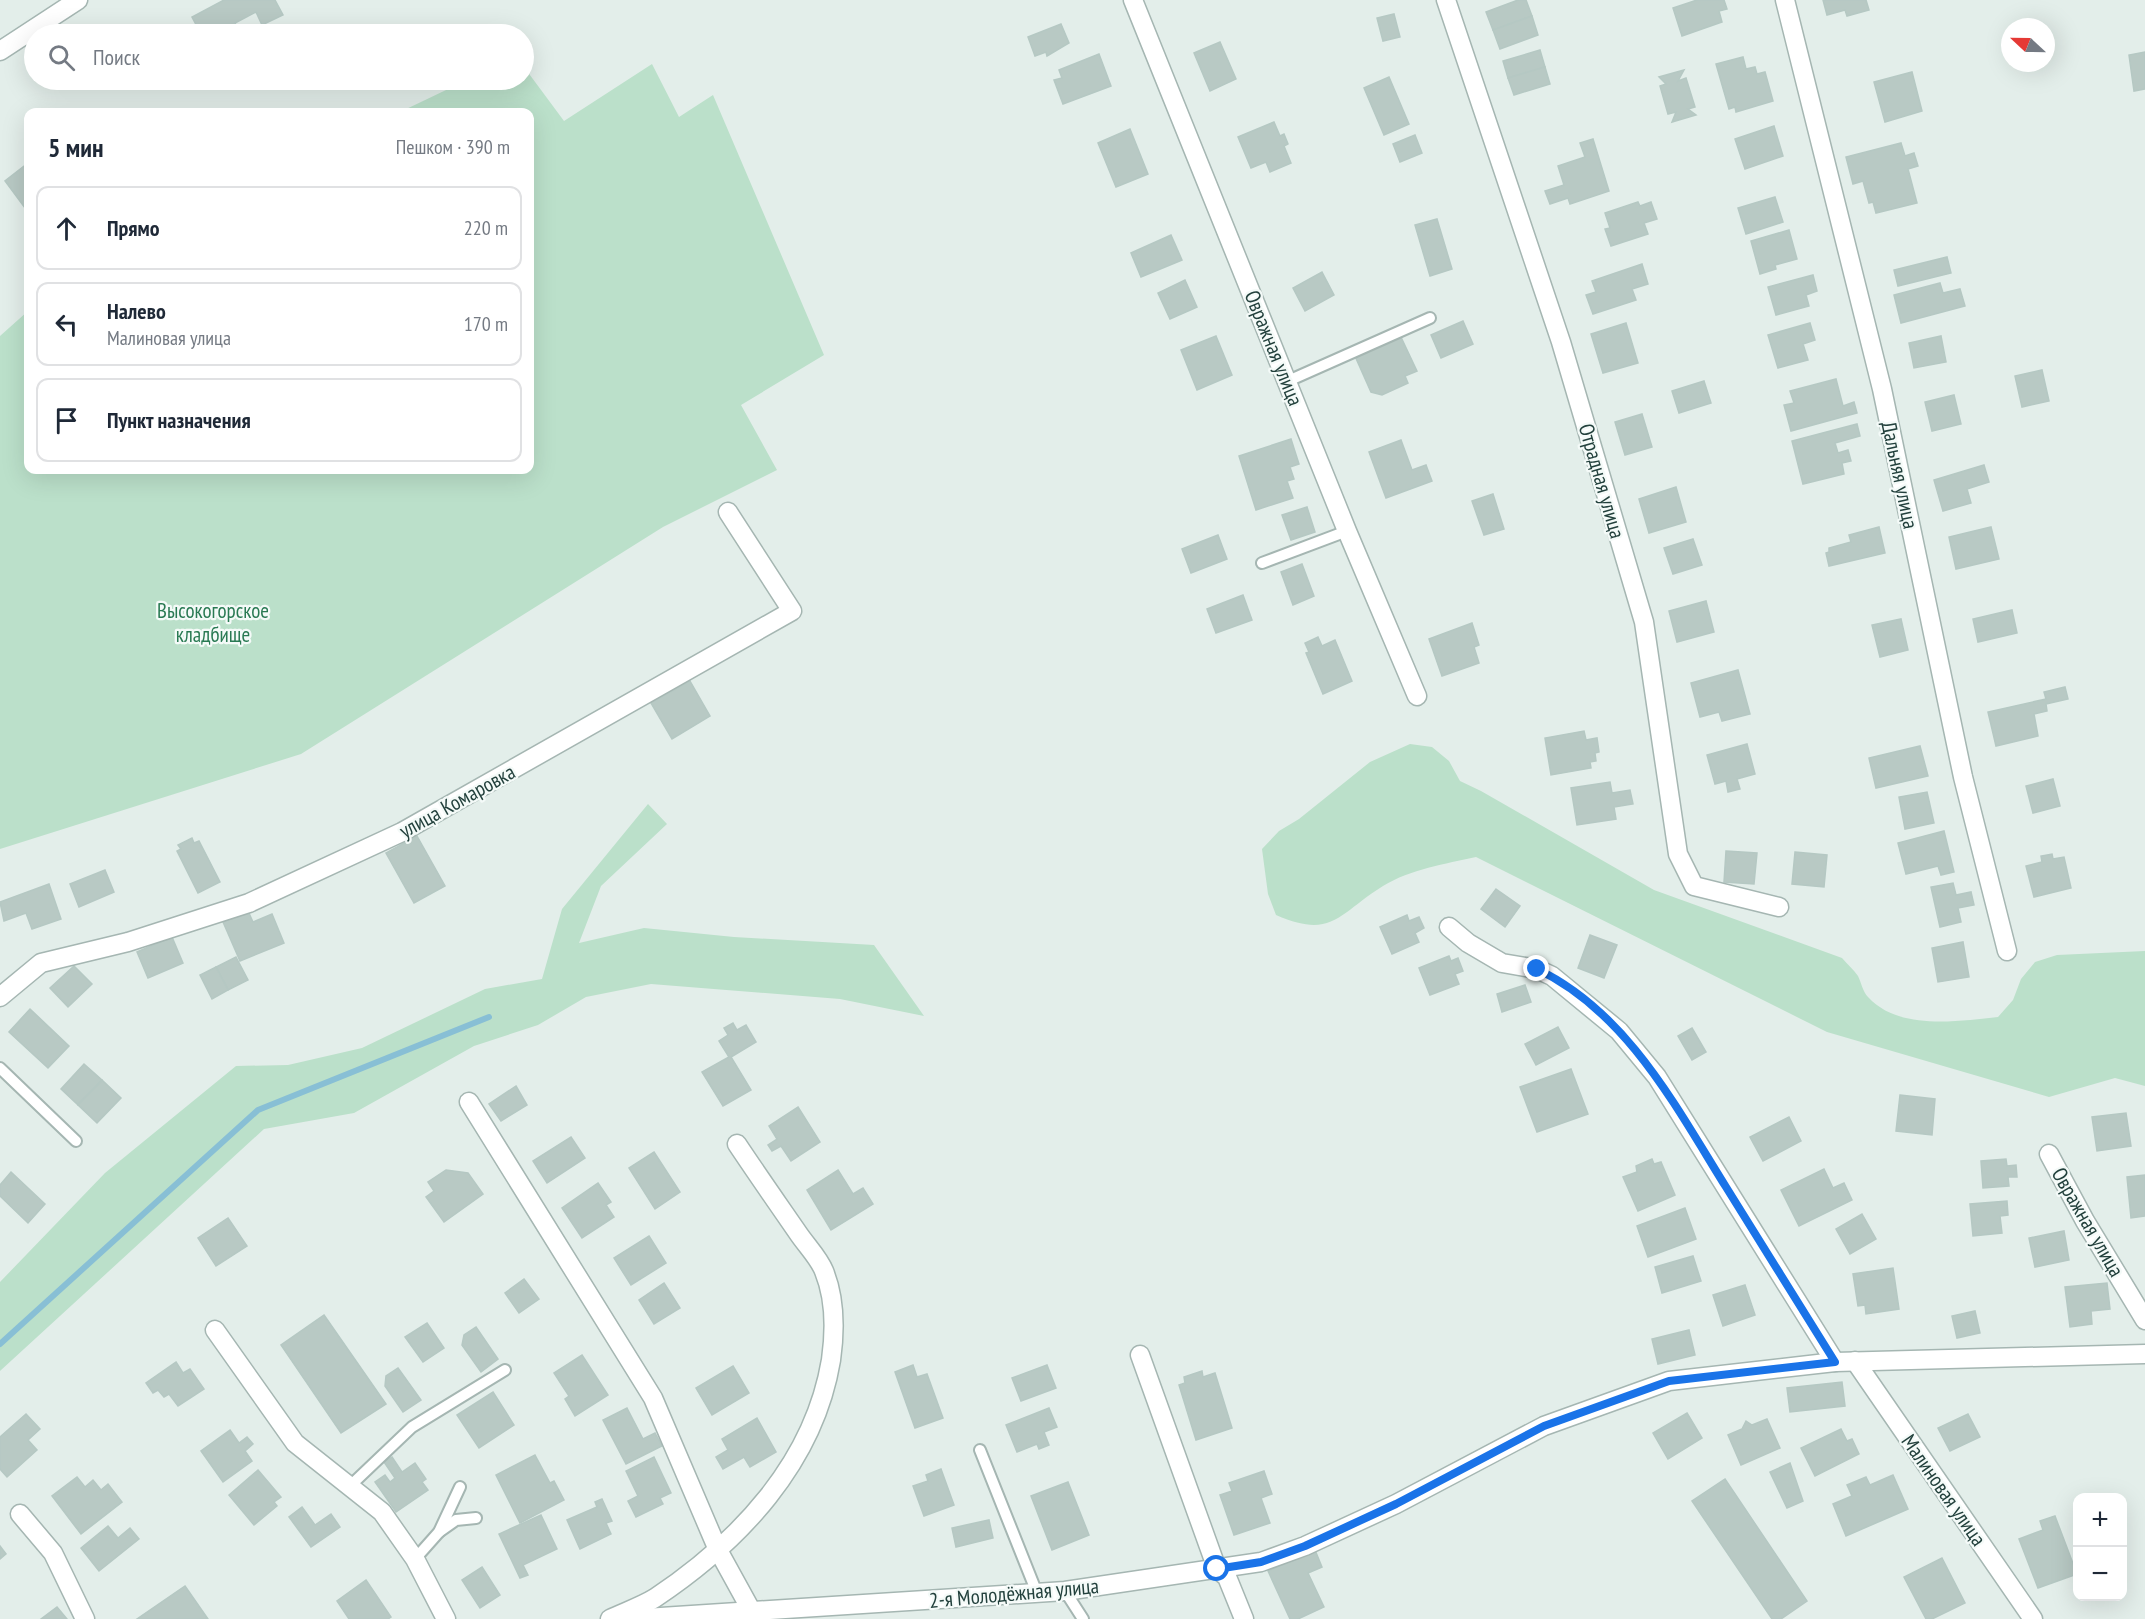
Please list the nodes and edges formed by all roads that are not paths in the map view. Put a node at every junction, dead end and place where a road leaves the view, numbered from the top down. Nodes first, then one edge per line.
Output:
1 (78, 0) edge
2 (1133, 0) edge
3 (1446, 0) edge
4 (1785, 0) edge
5 (41, 24) edge
6 (24, 35) edge
7 (0, 51) edge
8 (1430, 318) dead end
9 (1287, 381) junction
10 (728, 512) dead end
11 (1347, 531) junction
12 (1262, 563) dead end
13 (1418, 696) dead end
14 (1779, 907) dead end
15 (1449, 927) dead end
16 (2007, 951) dead end
17 (0, 997) edge
18 (0, 1068) edge
19 (469, 1102) dead end
20 (76, 1141) dead end
21 (737, 1144) dead end
22 (2049, 1154) dead end
23 (2145, 1320) edge
24 (215, 1330) dead end
25 (2145, 1354) edge
26 (1140, 1355) dead end
27 (1855, 1361) junction
28 (1835, 1362) junction
29 (506, 1370) dead end
30 (980, 1450) dead end
31 (350, 1486) junction
32 (460, 1487) dead end
33 (20, 1514) dead end
34 (476, 1518) dead end
35 (439, 1532) junction
36 (718, 1550) junction
37 (415, 1559) junction
38 (1217, 1569) junction
39 (1065, 1591) junction
40 (1036, 1593) junction
41 (751, 1610) junction
42 (827, 1613) edge
43 (86, 1619) edge
44 (446, 1619) edge
45 (610, 1619) edge
46 (630, 1619) edge
47 (1083, 1619) edge
48 (1244, 1619) edge
49 (2033, 1619) edge

1 - 5 street
2 - 9 street, Овражная улица
3 - 14 street, Отрадная улица
4 - 16 street, Дальняя улица
6 - 7 street
8 - 9 lane
9 - 11 street, Овражная улица
10 - 17 street, улица Комаровка
11 - 12 lane
11 - 13 street, Овражная улица
15 - 28 street
18 - 20 lane
19 - 36 street
21 - 36 street
22 - 23 street, Овражная улица
24 - 31 street
25 - 27 street, 2-я Молодёжная улица
26 - 38 street
27 - 28 street, 2-я Молодёжная улица
27 - 49 street, Малиновая улица
28 - 38 street, 2-я Молодёжная улица
29 - 31 lane
30 - 40 lane
31 - 37 street
32 - 35 lane
33 - 43 street
34 - 35 lane
35 - 37 lane
36 - 41 street
36 - 45 street
37 - 44 street
38 - 39 street, 2-я Молодёжная улица
38 - 48 street
39 - 40 street, 2-я Молодёжная улица
39 - 47 lane
40 - 42 street, 2-я Молодёжная улица
41 - 42 street, 2-я Молодёжная улица
41 - 46 street, 2-я Молодёжная улица

